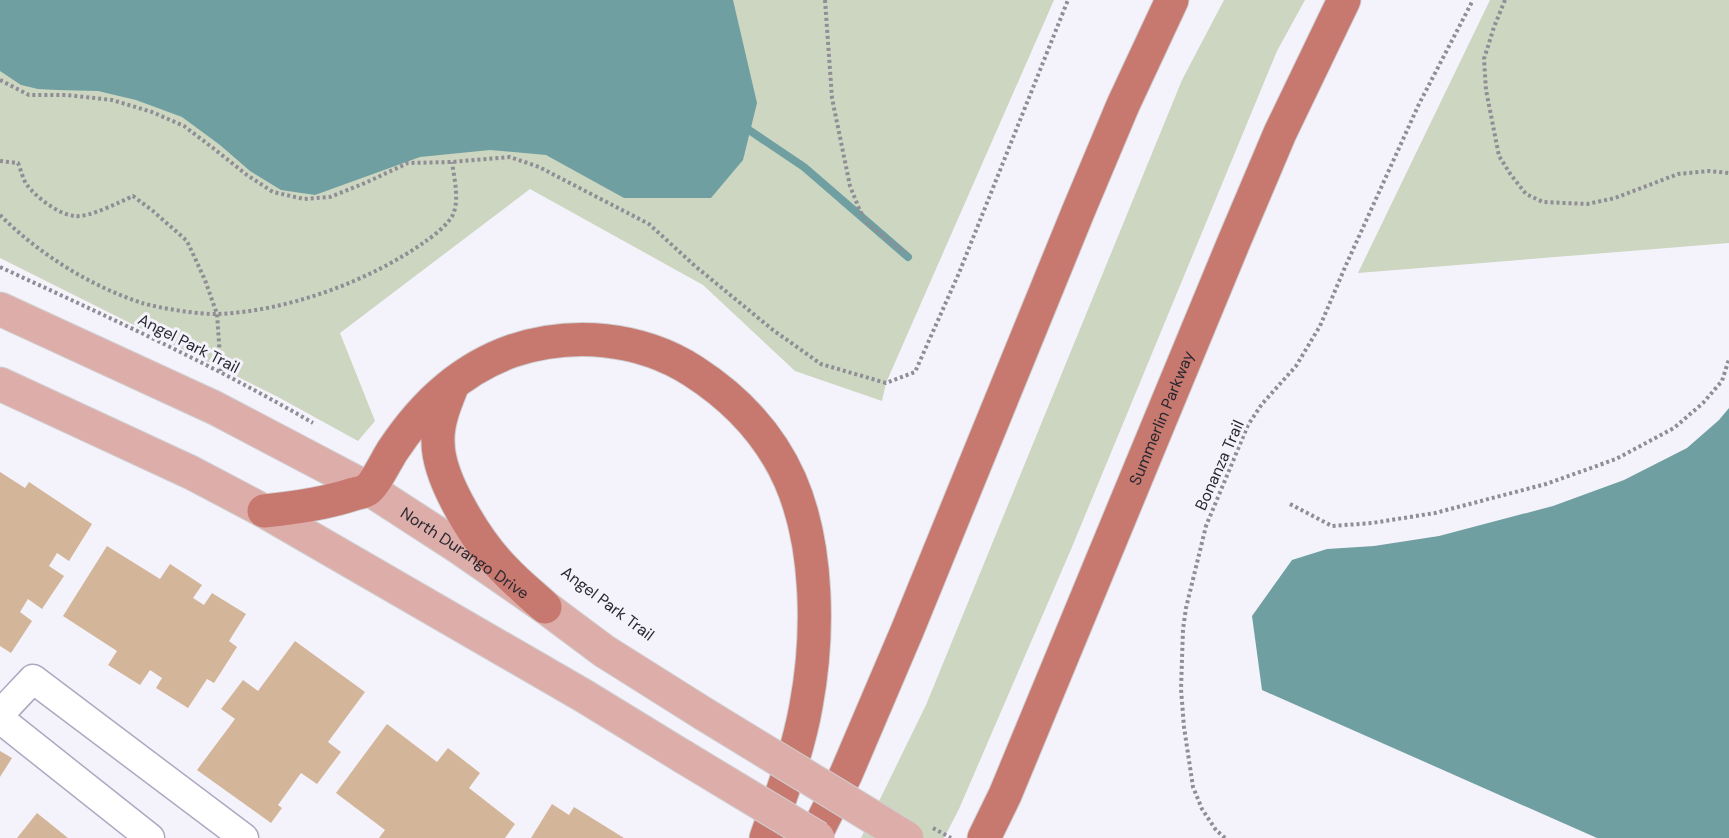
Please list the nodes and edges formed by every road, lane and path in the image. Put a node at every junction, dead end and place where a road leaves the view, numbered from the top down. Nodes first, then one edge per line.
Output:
1 (825, 0) edge
2 (1068, 0) edge
3 (1172, 0) edge
4 (1344, 0) edge
5 (1473, 0) edge
6 (1505, 0) edge
7 (0, 80) edge
8 (0, 161) edge
9 (452, 162) junction
10 (1729, 173) edge
11 (0, 215) edge
12 (905, 253) dead end
13 (0, 267) edge
14 (0, 309) edge
15 (217, 314) junction
16 (1729, 358) edge
17 (221, 372) junction
18 (0, 384) edge
19 (453, 384) junction
20 (321, 428) dead end
21 (369, 489) junction
22 (1290, 504) dead end
23 (264, 511) junction
24 (545, 607) junction
25 (0, 714) edge
26 (0, 719) edge
27 (150, 838) edge
28 (244, 838) edge
29 (766, 838) edge
30 (816, 838) edge
31 (907, 838) edge
32 (984, 838) edge
33 (1226, 838) edge

1 - 12 path
2 - 9 path
3 - 30 highway
4 - 32 highway, Summerlin Parkway
5 - 33 path, Bonanza Trail
6 - 10 path
7 - 9 path
8 - 15 path
9 - 15 path
11 - 15 path
13 - 17 path, Angel Park Trail
14 - 21 main road, North Durango Drive
15 - 17 path
16 - 22 path
17 - 20 path, Angel Park Trail
18 - 23 main road
19 - 21 highway
19 - 24 highway
19 - 29 highway
21 - 23 highway
21 - 24 main road, North Durango Drive
23 - 30 main road, bridge
24 - 31 main road, North Durango Drive, bridge
25 - 28 street
26 - 27 street

